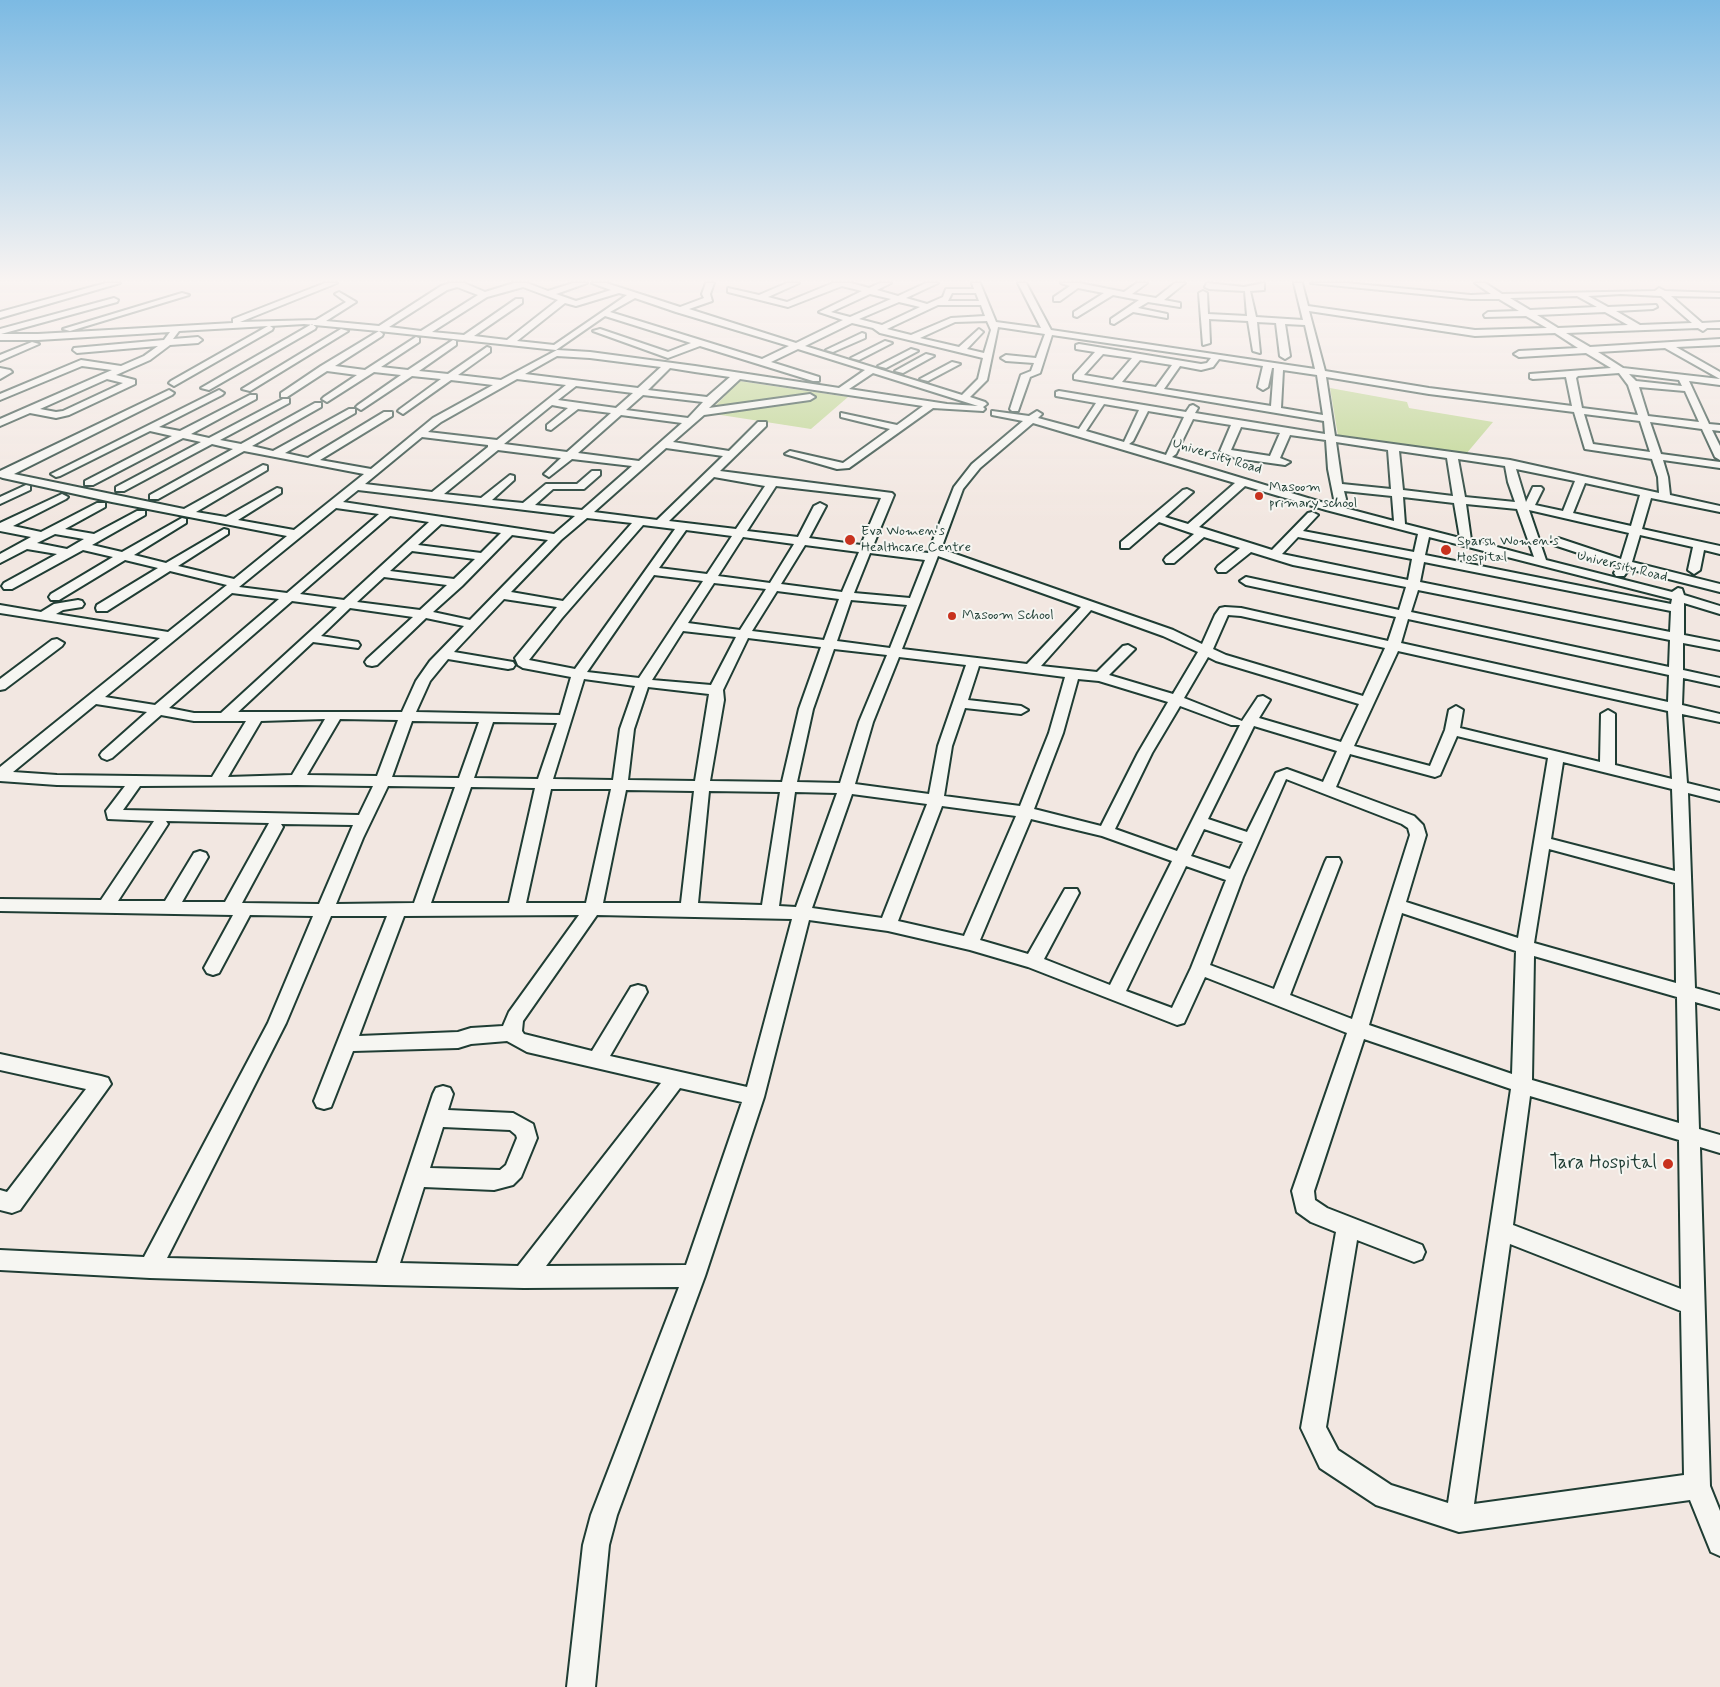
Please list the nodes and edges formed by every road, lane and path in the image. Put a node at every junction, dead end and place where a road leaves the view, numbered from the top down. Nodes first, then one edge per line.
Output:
1 (1040, 361) edge
2 (139, 362) edge
3 (210, 362) edge
4 (251, 362) edge
5 (293, 362) edge
6 (309, 362) edge
7 (335, 362) edge
8 (383, 362) edge
9 (426, 362) edge
10 (471, 362) edge
11 (535, 362) edge
12 (538, 362) edge
13 (636, 362) edge
14 (688, 362) edge
15 (711, 362) edge
16 (764, 362) edge
17 (828, 362) edge
18 (849, 362) edge
19 (869, 362) edge
20 (892, 362) edge
21 (922, 362) edge
22 (955, 362) edge
23 (985, 362) edge
24 (1091, 362) edge
25 (1134, 362) edge
26 (1170, 362) edge
27 (1212, 362) edge
28 (1254, 362) edge
29 (1318, 362) edge
30 (1606, 362) edge
31 (1695, 362) edge
32 (1178, 363) junction
33 (1268, 364) junction
34 (1720, 364) edge
35 (1701, 365) junction
36 (328, 366) junction
37 (667, 366) junction
38 (883, 366) junction
39 (1279, 366) junction
40 (122, 369) junction
41 (873, 369) junction
42 (697, 370) junction
43 (1621, 370) junction
44 (0, 371) edge
45 (369, 371) junction
46 (900, 371) junction
47 (1321, 373) junction
48 (409, 374) junction
49 (803, 374) junction
50 (1572, 374) junction
51 (738, 375) junction
52 (0, 376) edge
53 (107, 376) junction
54 (515, 376) junction
55 (1533, 376) dead end
56 (1720, 376) edge
57 (448, 378) junction
58 (1683, 378) junction
59 (925, 379) junction
60 (499, 382) junction
61 (1720, 382) edge
62 (174, 383) dead end
63 (574, 383) junction
64 (1115, 384) junction
65 (1633, 384) junction
66 (1263, 387) dead end
67 (206, 388) dead end
68 (1689, 389) junction
69 (839, 390) junction
70 (1158, 391) junction
71 (640, 392) junction
72 (169, 393) dead end
73 (220, 393) dead end
74 (953, 394) junction
75 (1059, 394) dead end
76 (968, 395) junction
77 (0, 397) edge
78 (810, 397) dead end
79 (1198, 397) junction
80 (709, 400) junction
81 (549, 402) junction
82 (919, 402) junction
83 (1102, 402) junction
84 (946, 403) junction
85 (931, 405) junction
86 (576, 406) junction
87 (981, 406) junction
88 (1144, 408) junction
89 (30, 410) junction
90 (403, 410) dead end
91 (1276, 410) junction
92 (1578, 410) junction
93 (619, 412) junction
94 (701, 412) junction
95 (1005, 413) junction
96 (388, 414) dead end
97 (845, 415) dead end
98 (1034, 416) junction
99 (1190, 416) junction
100 (1329, 419) junction
101 (1646, 419) junction
102 (689, 421) junction
103 (0, 423) edge
104 (1237, 423) junction
105 (762, 424) dead end
106 (551, 427) dead end
107 (1707, 427) junction
108 (150, 428) junction
109 (898, 428) junction
110 (1084, 428) junction
111 (1720, 428) edge
112 (1286, 431) junction
113 (182, 434) junction
114 (420, 434) junction
115 (1329, 437) junction
116 (213, 440) junction
117 (1128, 441) junction
118 (495, 444) junction
119 (663, 444) junction
120 (244, 447) junction
121 (1393, 448) junction
122 (276, 454) junction
123 (732, 454) junction
124 (790, 454) dead end
125 (1171, 454) junction
126 (1452, 455) junction
127 (569, 456) junction
128 (1246, 457) junction
129 (1720, 457) edge
130 (1658, 458) junction
131 (1274, 460) junction
132 (310, 462) junction
133 (1286, 462) dead end
134 (1510, 463) junction
135 (639, 464) junction
136 (1720, 465) edge
137 (369, 471) junction
138 (596, 473) dead end
139 (711, 473) junction
140 (1, 474) edge
141 (56, 474) dead end
142 (549, 474) dead end
143 (510, 478) dead end
144 (1239, 478) junction
145 (1541, 480) junction
146 (1582, 480) junction
147 (769, 482) junction
148 (89, 483) dead end
149 (1336, 484) junction
150 (355, 486) junction
151 (26, 488) dead end
152 (120, 489) dead end
153 (1187, 492) dead end
154 (1397, 493) junction
155 (1646, 495) junction
156 (434, 496) junction
157 (62, 497) dead end
158 (154, 497) dead end
159 (1459, 499) junction
160 (1665, 499) junction
161 (0, 501) edge
162 (483, 502) junction
163 (334, 504) junction
164 (101, 505) dead end
165 (820, 506) dead end
166 (1330, 506) junction
167 (1527, 506) junction
168 (525, 507) junction
169 (1720, 509) edge
170 (388, 512) junction
171 (141, 513) dead end
172 (583, 514) junction
173 (1567, 514) junction
174 (1312, 516) dead end
175 (184, 517) junction
176 (1157, 518) junction
177 (438, 520) junction
178 (640, 522) junction
179 (1400, 522) junction
180 (659, 524) junction
181 (226, 526) junction
182 (1, 527) edge
183 (682, 527) junction
184 (54, 530) junction
185 (1197, 530) junction
186 (1634, 530) junction
187 (509, 531) junction
188 (1295, 533) junction
189 (1424, 533) junction
190 (290, 534) junction
191 (739, 534) junction
192 (42, 536) junction
193 (96, 538) junction
194 (557, 538) junction
195 (1466, 539) junction
196 (802, 541) junction
197 (1558, 542) dead end
198 (26, 545) junction
199 (1125, 545) dead end
200 (1699, 545) junction
201 (83, 546) junction
202 (409, 547) junction
203 (1249, 547) junction
204 (867, 550) junction
205 (1720, 550) edge
206 (69, 553) junction
207 (934, 554) junction
208 (124, 555) junction
209 (1274, 555) junction
210 (484, 557) junction
211 (1419, 557) junction
212 (1541, 558) junction
213 (0, 559) edge
214 (1170, 560) dead end
215 (1625, 564) junction
216 (170, 566) junction
217 (1222, 569) dead end
218 (1694, 570) dead end
219 (651, 571) junction
220 (381, 573) junction
221 (1618, 576) junction
222 (709, 578) junction
223 (458, 582) junction
224 (1246, 582) dead end
225 (229, 584) junction
226 (1412, 585) junction
227 (4, 586) edge
228 (775, 586) junction
229 (1720, 588) edge
230 (503, 595) junction
231 (846, 596) junction
232 (55, 597) dead end
233 (290, 598) junction
234 (1678, 599) junction
235 (915, 602) junction
236 (1720, 603) edge
237 (78, 604) dead end
238 (347, 605) junction
239 (566, 605) junction
240 (1089, 605) junction
241 (102, 608) dead end
242 (0, 609) edge
243 (1720, 610) edge
244 (422, 614) junction
245 (1403, 614) junction
246 (42, 616) junction
247 (473, 624) junction
248 (678, 626) junction
249 (155, 634) junction
250 (744, 634) junction
251 (170, 636) junction
252 (1678, 637) junction
253 (311, 638) junction
254 (57, 643) dead end
255 (353, 645) dead end
256 (830, 645) junction
257 (1393, 646) junction
258 (1720, 646) edge
259 (1128, 649) dead end
260 (1205, 651) junction
261 (895, 653) junction
262 (444, 654) junction
263 (372, 662) dead end
264 (974, 662) junction
265 (508, 665) dead end
266 (1031, 668) junction
267 (1073, 673) junction
268 (1677, 673) junction
269 (579, 674) junction
270 (1100, 677) junction
271 (1720, 682) edge
272 (643, 683) junction
273 (0, 686) edge
274 (716, 690) junction
275 (92, 699) junction
276 (1177, 700) junction
277 (1263, 700) dead end
278 (1368, 702) junction
279 (960, 703) junction
280 (1675, 706) junction
281 (158, 710) junction
282 (1021, 710) dead end
283 (1456, 710) dead end
284 (1608, 714) dead end
285 (257, 715) junction
286 (335, 715) junction
287 (407, 717) junction
288 (225, 718) junction
289 (1720, 718) edge
290 (487, 719) junction
291 (566, 719) junction
292 (1243, 721) junction
293 (1452, 730) junction
294 (1347, 750) junction
295 (107, 755) dead end
296 (1556, 756) junction
297 (0, 759) edge
298 (1607, 768) junction
299 (0, 776) edge
300 (297, 780) junction
301 (136, 781) junction
302 (217, 782) junction
303 (382, 782) junction
304 (463, 784) junction
305 (544, 784) junction
306 (620, 784) junction
307 (702, 785) junction
308 (1680, 785) junction
309 (788, 788) junction
310 (846, 788) junction
311 (1327, 789) junction
312 (1720, 796) edge
313 (936, 800) junction
314 (1025, 812) junction
315 (364, 820) junction
316 (1199, 822) junction
317 (160, 824) dead end
318 (275, 827) dead end
319 (1106, 832) junction
320 (1252, 839) junction
321 (1542, 842) junction
322 (200, 857) dead end
323 (1181, 857) junction
324 (1333, 862) dead end
325 (1235, 877) junction
326 (1684, 879) junction
327 (1071, 893) dead end
328 (0, 905) edge
329 (1396, 905) junction
330 (106, 906) junction
331 (170, 907) junction
332 (421, 908) junction
333 (516, 908) junction
334 (593, 908) junction
335 (237, 909) junction
336 (398, 909) junction
337 (689, 909) junction
338 (325, 910) junction
339 (770, 912) junction
340 (802, 913) junction
341 (888, 925) junction
342 (970, 944) junction
343 (1526, 946) junction
344 (1033, 962) junction
345 (213, 968) dead end
346 (1200, 968) junction
347 (1686, 991) junction
348 (638, 992) dead end
349 (1115, 994) junction
350 (1279, 1000) junction
351 (1720, 1002) edge
352 (1358, 1029) junction
353 (512, 1032) junction
354 (346, 1044) junction
355 (597, 1060) junction
356 (0, 1062) edge
357 (676, 1078) junction
358 (1522, 1085) junction
359 (443, 1094) dead end
360 (754, 1097) junction
361 (324, 1100) dead end
362 (436, 1118) junction
363 (1689, 1135) junction
364 (1720, 1144) edge
365 (416, 1177) junction
366 (0, 1200) edge
367 (1348, 1228) junction
368 (1501, 1231) junction
369 (1414, 1252) dead end
370 (0, 1260) edge
371 (150, 1268) junction
372 (385, 1274) junction
373 (694, 1276) junction
374 (524, 1277) junction
375 (1693, 1304) junction
376 (1697, 1486) junction
377 (1458, 1519) junction
378 (1720, 1543) edge
379 (581, 1687) edge

1 - 95 street
2 - 40 street
3 - 62 street
4 - 67 street
5 - 113 street
6 - 36 street
7 - 36 street
8 - 45 street
9 - 48 street
10 - 57 street
11 - 60 street
12 - 54 street
13 - 37 street
14 - 42 street
15 - 42 street
16 - 49 street
17 - 49 street
18 - 41 street, University Road
19 - 38 street, University Road
20 - 38 street
21 - 46 street
22 - 59 street
23 - 76 street
24 - 64 street
25 - 64 street
26 - 32 street
27 - 32 street
28 - 33 street
29 - 47 street
30 - 43 street
31 - 35 street
32 - 70 street
33 - 39 street
33 - 66 street
34 - 35 street
35 - 56 street
36 - 45 street
36 - 116 street
37 - 42 street
37 - 71 street
38 - 46 street, University Road
39 - 47 street
39 - 91 street
40 - 53 street
40 - 77 street
41 - 69 street
41 - 74 street, University Road
42 - 51 street
43 - 50 street
43 - 58 street
43 - 65 street
44 - 52 street
45 - 48 street
45 - 120 street
46 - 59 street, University Road
47 - 92 street
47 - 100 street
48 - 57 street
48 - 122 street
49 - 69 street
50 - 55 street
50 - 92 street
51 - 69 street
51 - 80 street
53 - 89 street
53 - 89 street
54 - 60 street
54 - 63 street
57 - 60 street
57 - 90 street
58 - 61 street
58 - 68 street
59 - 76 street, University Road
60 - 114 street
60 - 137 street
63 - 71 street
63 - 81 street
64 - 70 street
65 - 68 street
65 - 101 street
68 - 107 street
69 - 82 street
70 - 79 street
71 - 80 street
71 - 93 street
72 - 140 street
73 - 108 street
74 - 76 street, University Road
74 - 84 street
75 - 83 street
76 - 87 street, University Road
76 - 95 street, University Road
78 - 94 street
79 - 91 street
79 - 99 street
80 - 94 street
81 - 86 street
81 - 118 street
82 - 84 street
82 - 85 street
83 - 88 street
83 - 110 street
84 - 87 street
85 - 87 street
85 - 109 street
86 - 93 street
86 - 106 street
87 - 95 street
88 - 99 street
88 - 117 street
89 - 103 street
91 - 100 street
92 - 101 street
92 - 130 street
93 - 102 street
93 - 127 street
94 - 102 street
95 - 98 street, University Road
95 - 98 street
95 - 207 street
96 - 132 street
97 - 109 street
98 - 110 street, University Road
98 - 144 street, University Road
99 - 104 street
99 - 125 street
100 - 115 street
101 - 107 street
101 - 130 street
102 - 119 street
104 - 112 street
104 - 128 street
105 - 123 street
107 - 111 street
107 - 129 street
108 - 113 street
108 - 141 street
109 - 124 street
110 - 117 street, University Road
112 - 115 street
112 - 131 street
113 - 116 street
113 - 148 street
114 - 118 street
114 - 137 street
115 - 121 street
115 - 149 street
116 - 120 street
116 - 152 street
117 - 125 street, University Road
118 - 127 street
118 - 156 street
119 - 123 street
119 - 135 street
120 - 122 street
120 - 158 street
121 - 126 street
121 - 154 street
122 - 132 street
123 - 139 street
125 - 144 street, University Road
126 - 134 street
126 - 159 street
127 - 135 street
127 - 142 street
128 - 131 street
128 - 144 street
130 - 136 street
130 - 160 street
131 - 133 street
132 - 137 street
134 - 145 street
134 - 167 street
135 - 172 street
137 - 150 street
137 - 190 street
138 - 168 street
139 - 147 street
139 - 180 street
140 - 175 street
143 - 162 street
144 - 166 street, University Road
144 - 185 street
145 - 146 street
145 - 167 street
146 - 155 street
146 - 173 street
147 - 191 street
147 - 204 street
149 - 154 street
149 - 166 street
150 - 156 street
150 - 163 street
151 - 161 street
153 - 176 street
154 - 159 street
154 - 179 street
155 - 160 street
155 - 186 street
156 - 162 street
157 - 182 street
159 - 167 street
159 - 195 street
160 - 169 street
162 - 168 street
163 - 170 street
163 - 190 street
164 - 184 street
165 - 196 street
166 - 179 street, University Road
166 - 189 street, University Road
167 - 173 street
167 - 212 street
168 - 172 street
170 - 177 street
170 - 233 street
171 - 193 street
172 - 178 street
172 - 194 street
173 - 186 street
174 - 188 street
175 - 181 street
175 - 181 street
175 - 208 street
176 - 185 street
176 - 199 street
177 - 187 street
177 - 202 street
178 - 180 street
178 - 239 street
179 - 195 street, University Road
180 - 183 street
181 - 190 street
181 - 216 street
182 - 192 street
183 - 191 street
183 - 219 street
184 - 192 street
184 - 193 street
185 - 203 street
185 - 214 street
186 - 200 street
186 - 215 street
187 - 194 street
187 - 210 street
188 - 209 street
188 - 211 street
189 - 211 street
189 - 234 street, University Road
190 - 225 street
191 - 196 street
191 - 222 street
192 - 198 street
193 - 201 street
194 - 230 street
195 - 212 street, University Road
196 - 204 street
196 - 228 street
197 - 215 street
198 - 206 street
198 - 213 street
200 - 205 street
200 - 218 street
201 - 206 street
201 - 208 street
202 - 210 street
202 - 220 street
203 - 209 street
203 - 217 street
204 - 207 street
204 - 231 street
206 - 227 street
207 - 235 street
207 - 240 street
208 - 216 street
208 - 232 street
209 - 226 street
210 - 223 street
211 - 226 street
211 - 234 street
212 - 221 street, University Road
215 - 221 street
215 - 229 street
216 - 225 street
216 - 241 street
219 - 222 street
219 - 269 street
220 - 223 street
220 - 238 street
221 - 234 street, University Road
222 - 228 street
222 - 248 street
223 - 244 street
224 - 245 street
225 - 233 street
225 - 249 street
225 - 251 street
226 - 245 street
226 - 252 street
228 - 231 street
228 - 250 street
230 - 239 street
230 - 247 street
231 - 235 street
231 - 256 street
233 - 238 street
233 - 281 street
234 - 236 street, University Road
234 - 243 street, University Road
234 - 252 street
235 - 261 street
237 - 246 street
238 - 244 street
238 - 253 street
239 - 269 street
240 - 260 street
240 - 266 street
242 - 246 street
244 - 247 street
244 - 263 street
245 - 257 street
245 - 268 street
246 - 249 street
247 - 262 street
248 - 250 street
248 - 272 street
249 - 251 street
249 - 297 street
250 - 256 street
250 - 274 street
251 - 275 street
252 - 258 street
252 - 268 street
253 - 255 street
253 - 288 street
254 - 273 street
256 - 261 street
256 - 309 street
257 - 260 street
257 - 278 street
257 - 280 street
259 - 270 street
260 - 276 street
260 - 278 street
261 - 264 street
261 - 310 street
262 - 265 street
262 - 287 street
264 - 266 street
264 - 279 street
266 - 267 street
267 - 270 street
267 - 314 street
268 - 271 street
268 - 280 street
269 - 272 street
269 - 291 street
270 - 276 street
272 - 274 street
272 - 306 street
274 - 307 street
275 - 281 street
275 - 299 street
276 - 292 street
276 - 319 street
277 - 292 street
278 - 294 street
279 - 282 street
279 - 313 street
280 - 289 street
280 - 308 street
281 - 288 street
281 - 295 street
283 - 293 street
284 - 298 street
285 - 286 street
285 - 288 street
285 - 302 street
286 - 287 street
286 - 300 street
287 - 290 street
287 - 303 street
290 - 291 street
290 - 304 street
291 - 305 street
292 - 294 street
292 - 316 street
293 - 294 street
293 - 296 street
294 - 311 street
296 - 298 street
296 - 321 street
298 - 308 street
299 - 301 street
300 - 302 street
300 - 303 street
301 - 302 street
301 - 315 street
303 - 304 street
303 - 315 street
304 - 305 street
304 - 332 street
305 - 306 street
305 - 333 street
306 - 307 street
306 - 334 street
307 - 309 street
307 - 337 street
308 - 312 street
308 - 326 street
309 - 310 street
309 - 339 street
310 - 313 street
310 - 340 street
311 - 320 street
311 - 329 street
313 - 314 street
313 - 341 street
314 - 319 street
314 - 342 street
315 - 338 street
316 - 320 street
316 - 323 street
317 - 330 street
318 - 335 street
319 - 323 street
320 - 325 street
321 - 326 street
321 - 343 street
322 - 331 street
323 - 325 street
323 - 349 street
324 - 350 street
325 - 346 street
326 - 347 street
327 - 344 street
328 - 330 street
329 - 343 street
329 - 352 street
330 - 331 street
331 - 335 street
332 - 333 street
332 - 336 street
333 - 334 street
334 - 337 street
334 - 353 street
335 - 338 street
335 - 345 street
336 - 338 street
336 - 354 street
337 - 339 street
338 - 371 street
339 - 340 street
340 - 341 street
340 - 360 street
341 - 342 street
342 - 344 street
343 - 347 street
343 - 358 street
344 - 349 street
346 - 349 street
346 - 350 street
347 - 351 street
347 - 363 street
348 - 355 street
350 - 352 street
352 - 358 street
352 - 367 street
353 - 354 street
353 - 355 street
354 - 361 street
355 - 357 street
356 - 366 street
357 - 360 street
357 - 374 street
358 - 363 street
358 - 368 street
359 - 362 street
360 - 373 street
362 - 365 street
362 - 365 street
363 - 364 street
363 - 375 street
365 - 372 street
367 - 369 street
367 - 377 street
368 - 375 street
368 - 377 street
370 - 371 street
371 - 372 street
372 - 374 street
373 - 374 street
373 - 379 street
375 - 376 street
376 - 377 street
376 - 378 street

